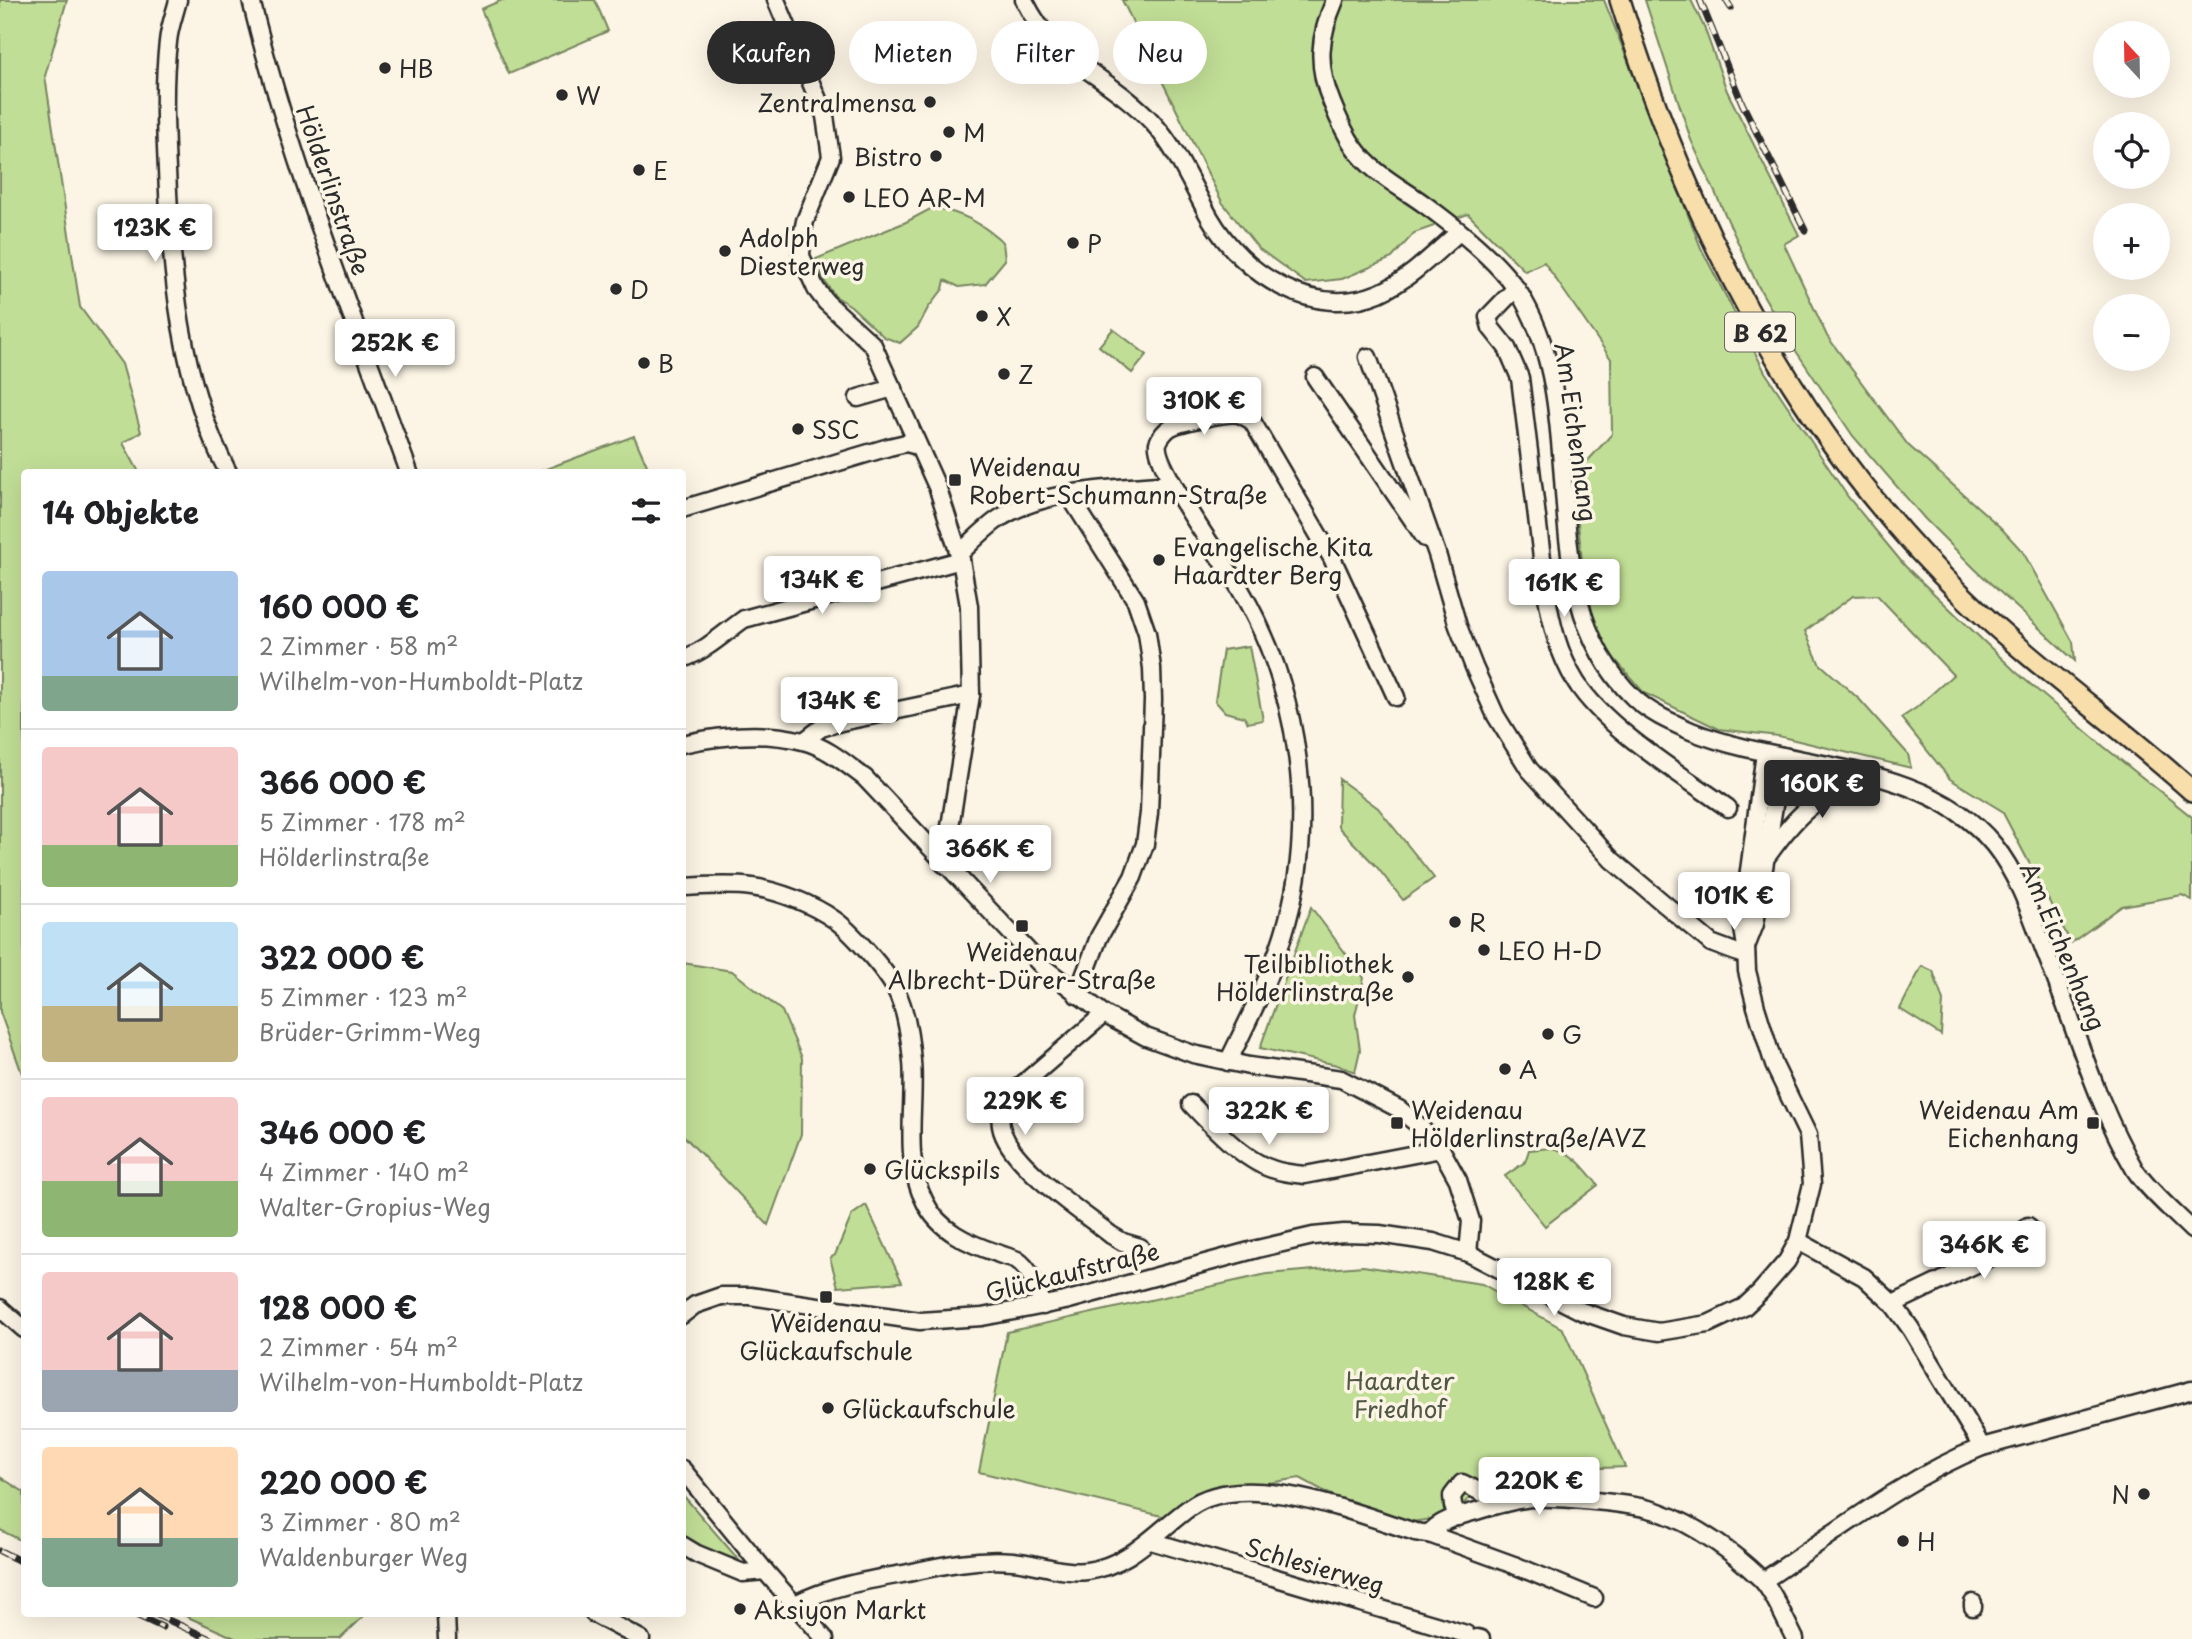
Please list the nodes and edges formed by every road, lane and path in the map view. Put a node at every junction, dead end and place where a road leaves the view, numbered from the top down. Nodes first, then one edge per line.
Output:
1 (178, 0) edge
2 (251, 0) edge
3 (776, 0) edge
4 (1024, 0) edge
5 (1335, 0) edge
6 (1620, 0) edge
7 (1459, 232) junction
8 (1516, 288) junction
9 (1368, 357) dead end
10 (1315, 377) dead end
11 (892, 388) junction
12 (858, 398) dead end
13 (918, 446) junction
14 (226, 469) edge
15 (407, 469) edge
16 (1174, 484) junction
17 (1069, 495) junction
18 (686, 508) edge
19 (1437, 554) junction
20 (960, 556) junction
21 (686, 658) edge
22 (971, 695) junction
23 (1396, 697) dead end
24 (804, 741) junction
25 (686, 743) edge
26 (1774, 755) junction
27 (1875, 776) junction
28 (2192, 791) edge
29 (1728, 808) dead end
30 (1765, 860) junction
31 (944, 864) junction
32 (686, 887) edge
33 (1746, 951) junction
34 (1077, 995) junction
35 (1104, 1014) junction
36 (1228, 1062) junction
37 (1191, 1104) dead end
38 (1441, 1149) junction
39 (2028, 1226) dead end
40 (2192, 1230) edge
41 (1798, 1241) junction
42 (1140, 1247) dead end
43 (1468, 1253) junction
44 (1893, 1304) junction
45 (1043, 1306) junction
46 (0, 1308) edge
47 (686, 1312) edge
48 (21, 1326) edge
49 (2192, 1390) edge
50 (1982, 1447) junction
51 (686, 1474) edge
52 (1504, 1503) junction
53 (1458, 1517) junction
54 (1429, 1534) junction
55 (1151, 1541) junction
56 (686, 1547) edge
57 (765, 1572) junction
58 (1763, 1581) junction
59 (1594, 1598) dead end
60 (795, 1604) junction
61 (446, 1617) edge
62 (600, 1617) edge
63 (1475, 1637) edge
64 (447, 1639) edge
65 (641, 1639) edge
66 (825, 1639) edge
67 (1795, 1639) edge

1 - 14 street
2 - 15 street, Hölderlinstraße
3 - 11 street
4 - 7 street
5 - 7 street, Am Eichenhang
6 - 28 main road, B 62
7 - 8 street, Am Eichenhang
8 - 26 street, Am Eichenhang
8 - 29 street
9 - 19 street
10 - 19 street
11 - 12 street
11 - 13 street
13 - 18 street
13 - 20 street
16 - 17 street
16 - 23 street
16 - 36 street
17 - 20 street
17 - 34 street
19 - 33 street
20 - 21 street
20 - 22 street
22 - 24 street
22 - 31 street
24 - 25 street
24 - 31 street
26 - 27 street, Am Eichenhang
26 - 30 street
26 - 33 street, Glückaufstraße
27 - 30 street
27 - 40 street, Am Eichenhang
30 - 33 street
31 - 34 street
32 - 45 street
33 - 41 street, Glückaufstraße
34 - 35 street
35 - 36 street
35 - 42 street
36 - 38 street
37 - 38 street
38 - 43 street
39 - 44 street
41 - 43 street, Glückaufstraße
41 - 44 street
43 - 45 street, Glückaufstraße
44 - 50 street
45 - 47 street, Glückaufstraße
46 - 48 street
49 - 50 street
50 - 58 street
51 - 57 street
52 - 53 street
52 - 53 street
52 - 58 street
53 - 54 street
54 - 55 street
54 - 59 street
55 - 60 street
55 - 63 street, Schlesierweg
56 - 57 street
57 - 60 street
58 - 67 street
60 - 66 street
61 - 64 street
62 - 65 street

